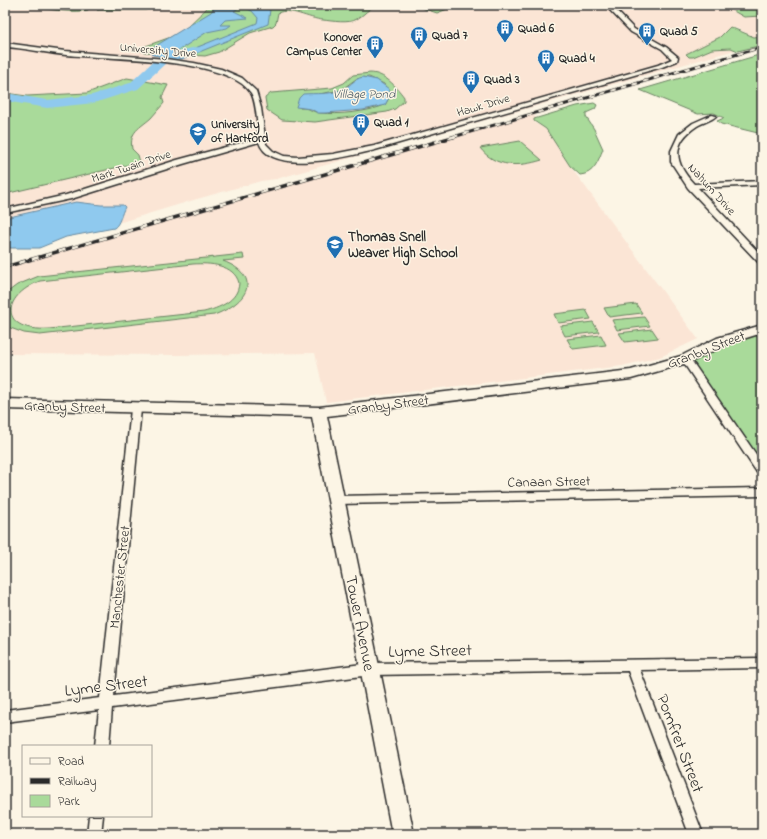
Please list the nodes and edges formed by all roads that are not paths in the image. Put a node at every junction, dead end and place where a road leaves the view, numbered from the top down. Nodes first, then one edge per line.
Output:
1 (608, 5) edge
2 (5, 45) edge
3 (713, 116) dead end
4 (262, 140) junction
5 (762, 183) edge
6 (692, 186) junction
7 (5, 211) edge
8 (762, 261) edge
9 (762, 329) edge
10 (686, 359) junction
11 (5, 404) edge
12 (136, 409) junction
13 (319, 412) junction
14 (762, 471) edge
15 (762, 492) edge
16 (336, 500) junction
17 (762, 663) edge
18 (632, 666) junction
19 (370, 669) junction
20 (106, 703) junction
21 (5, 716) edge
22 (102, 745) edge
23 (96, 817) edge
24 (94, 834) edge
25 (403, 834) edge
26 (696, 834) edge

1 - 4 street, Hawk Drive
2 - 4 street, University Drive
3 - 6 street, Nahum Drive
4 - 7 street, Mark Twain Drive
5 - 6 street
6 - 8 street, Nahum Drive
9 - 10 main road, Granby Street
10 - 13 main road, Granby Street
10 - 14 street
11 - 12 main road, Granby Street
12 - 13 main road, Granby Street
12 - 20 street, Manchester Street
13 - 16 main road, Tower Avenue
15 - 16 street, Canaan Street
16 - 19 main road, Tower Avenue
17 - 18 street, Lyme Street
18 - 19 street, Lyme Street
18 - 26 street, Pomfret Street
19 - 20 street, Lyme Street
19 - 25 main road, Tower Avenue
20 - 21 street, Lyme Street
20 - 22 street, Manchester Street
23 - 24 street

